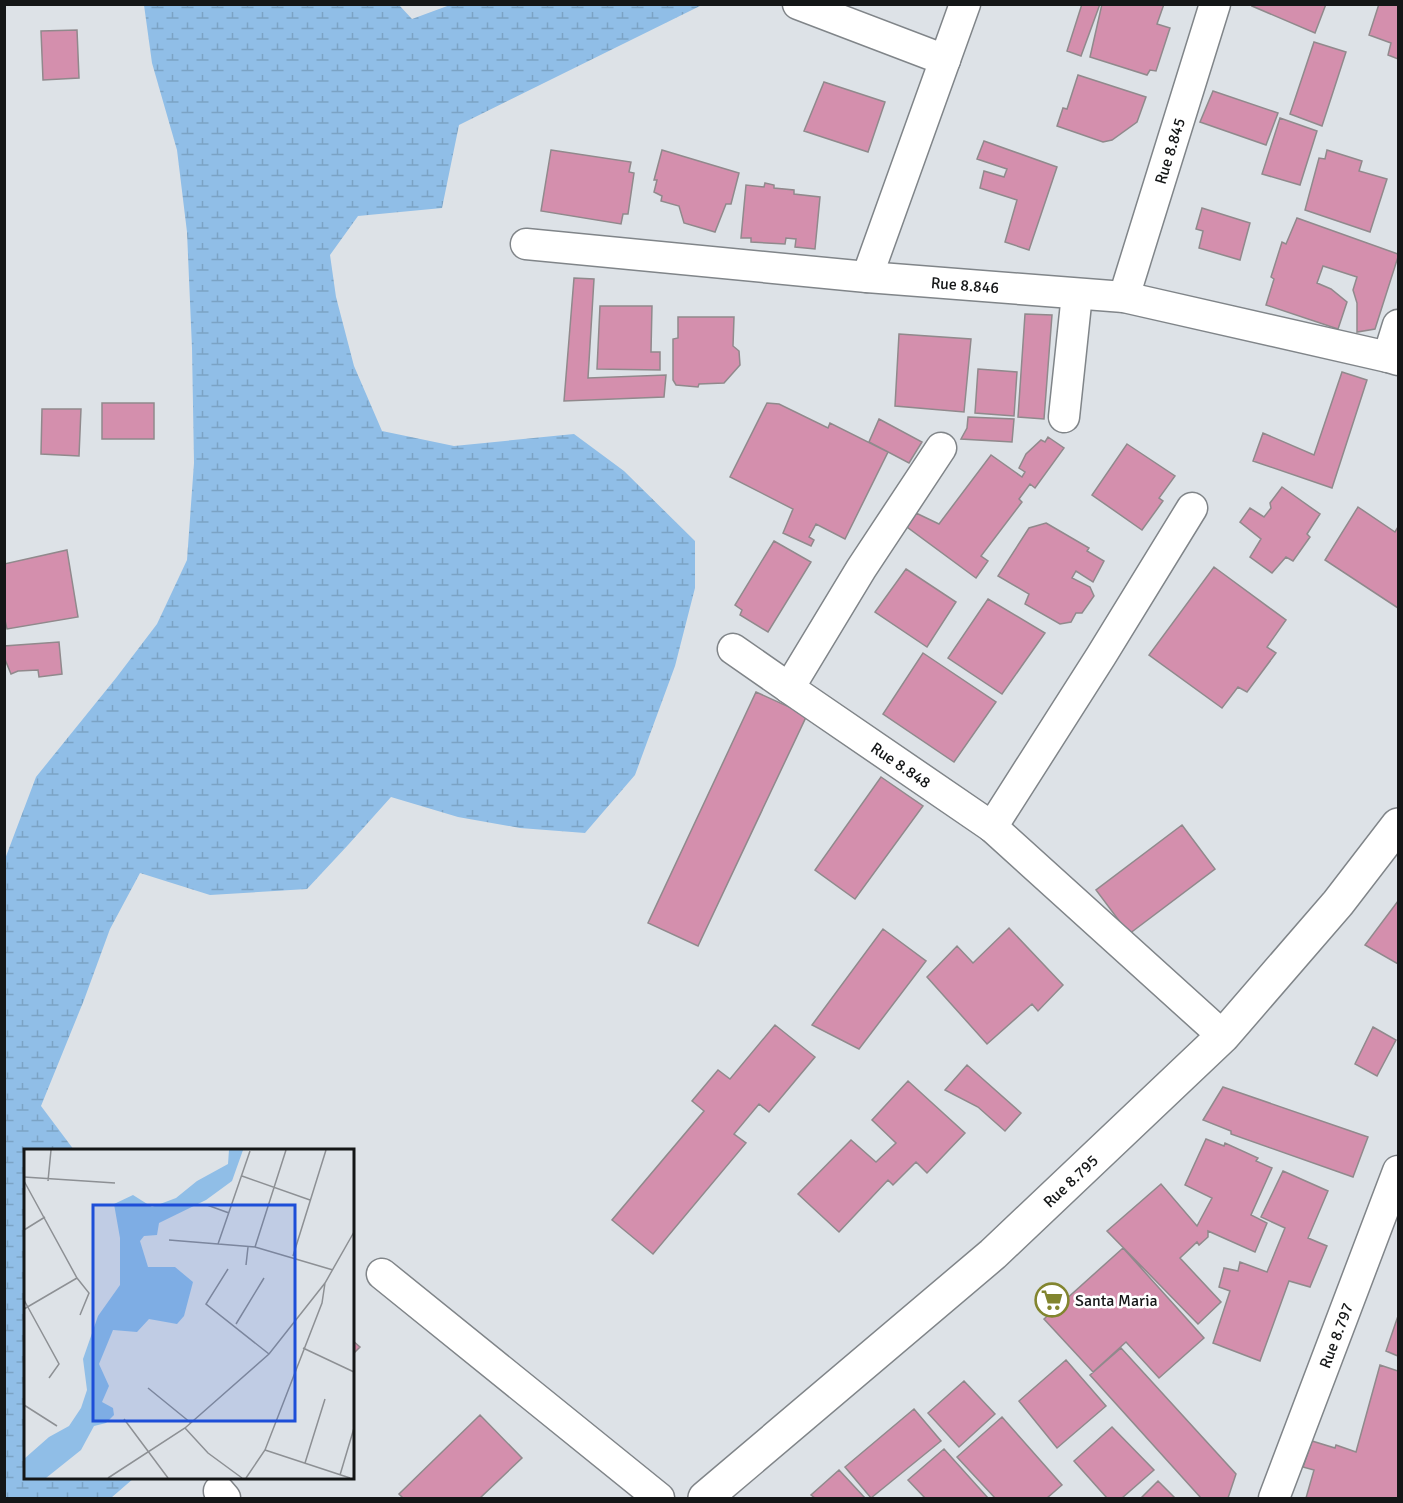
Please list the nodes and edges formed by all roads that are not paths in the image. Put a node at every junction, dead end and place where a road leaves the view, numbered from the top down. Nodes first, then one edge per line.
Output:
1 (798, 4) edge
2 (965, 4) edge
3 (1215, 4) edge
4 (945, 60) junction
5 (526, 244) dead end
6 (867, 277) junction
7 (1077, 294) junction
8 (1124, 297) junction
9 (1398, 325) edge
10 (1393, 359) edge
11 (1064, 417) dead end
12 (941, 448) dead end
13 (1192, 508) dead end
14 (733, 649) dead end
15 (789, 688) junction
16 (1398, 825) edge
17 (992, 827) junction
18 (1223, 1036) junction
19 (1398, 1171) edge
20 (382, 1274) dead end
21 (659, 1498) edge
22 (705, 1498) edge
23 (1274, 1498) edge

1 - 4 street
2 - 4 street
3 - 8 street, Rue 8.845
4 - 6 street
5 - 6 street, Rue 8.846
6 - 7 street, Rue 8.846
7 - 8 street, Rue 8.846
7 - 11 street
8 - 10 street, Rue 8.846
9 - 10 street
12 - 15 street
13 - 17 street
14 - 15 street, Rue 8.848
15 - 17 street, Rue 8.848
16 - 18 highway, Rue 8.795
17 - 18 street, Rue 8.848
18 - 22 highway, Rue 8.795
19 - 23 street, Rue 8.797
20 - 21 street

